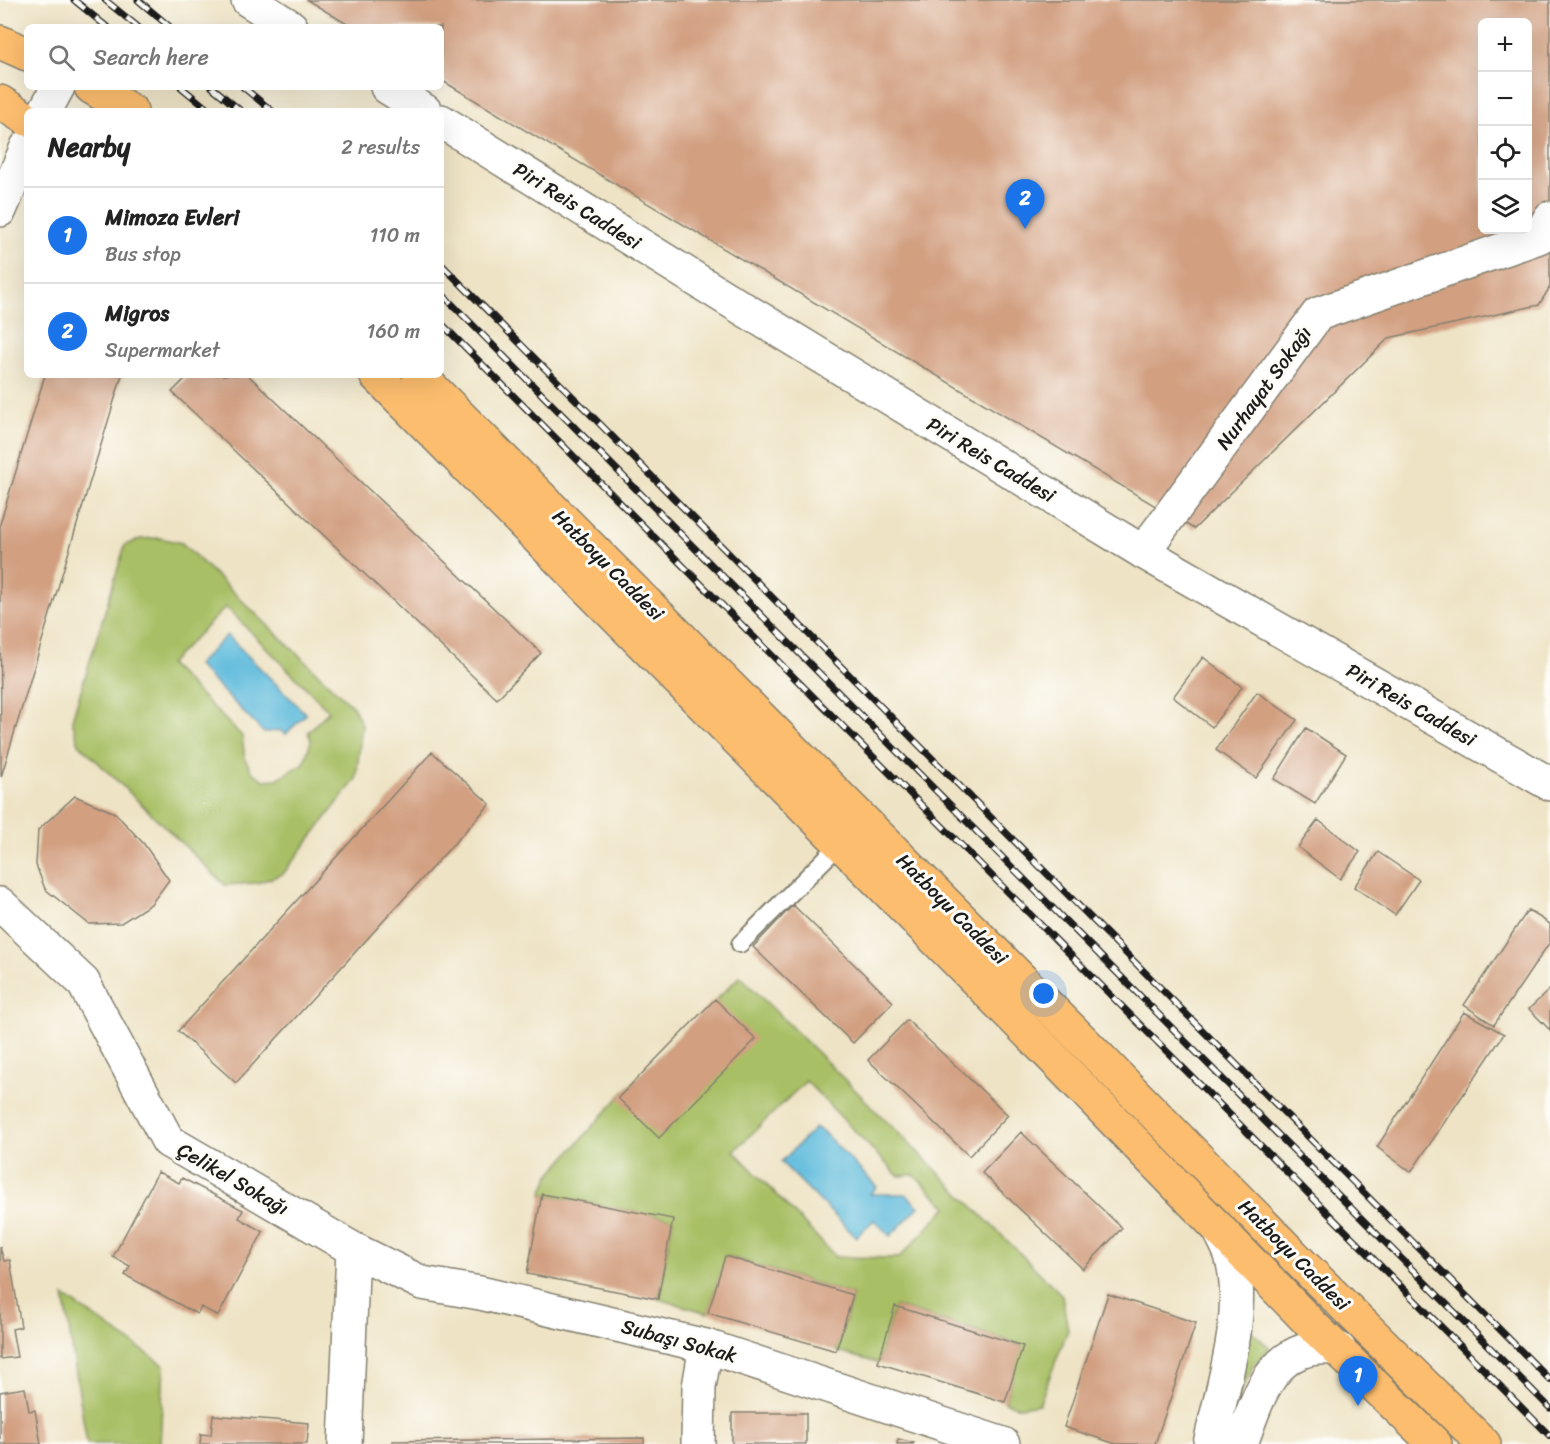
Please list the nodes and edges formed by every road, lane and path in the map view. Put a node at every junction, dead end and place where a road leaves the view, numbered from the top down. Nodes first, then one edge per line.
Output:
1 (248, 0) edge
2 (286, 24) edge
3 (0, 42) edge
4 (24, 53) edge
5 (56, 90) edge
6 (96, 90) edge
7 (392, 90) edge
8 (0, 102) edge
9 (47, 108) edge
10 (126, 108) edge
11 (420, 108) edge
12 (24, 117) edge
13 (444, 123) edge
14 (24, 154) edge
15 (0, 210) edge
16 (1550, 218) edge
17 (379, 378) edge
18 (422, 378) edge
19 (1143, 552) junction
20 (1550, 784) edge
21 (863, 820) junction
22 (839, 845) junction
23 (0, 904) edge
24 (740, 944) dead end
25 (1219, 1229) junction
26 (353, 1249) junction
27 (706, 1346) junction
28 (1339, 1349) junction
29 (345, 1444) edge
30 (698, 1444) edge
31 (1003, 1444) edge
32 (1210, 1444) edge
33 (1242, 1444) edge
34 (1435, 1444) edge
35 (1484, 1444) edge

1 - 2 street
3 - 4 main road
5 - 9 street
6 - 10 main road
7 - 11 street
8 - 12 main road
13 - 19 street, Piri Reis Caddesi
14 - 15 street
16 - 19 street, Nurhayat Sokağı
17 - 22 main road, Hatboyu Caddesi
18 - 21 main road, Hatboyu Caddesi
19 - 20 street, Piri Reis Caddesi
21 - 22 lane
21 - 35 main road, Hatboyu Caddesi
22 - 24 lane
22 - 25 main road, Hatboyu Caddesi
23 - 26 street, Çelikel Sokağı
25 - 28 main road, Hatboyu Caddesi
25 - 32 street
26 - 27 street, Subaşı Sokak
26 - 29 street
27 - 30 street
27 - 31 street, Subaşı Sokak
28 - 33 street
28 - 34 main road, Hatboyu Caddesi

